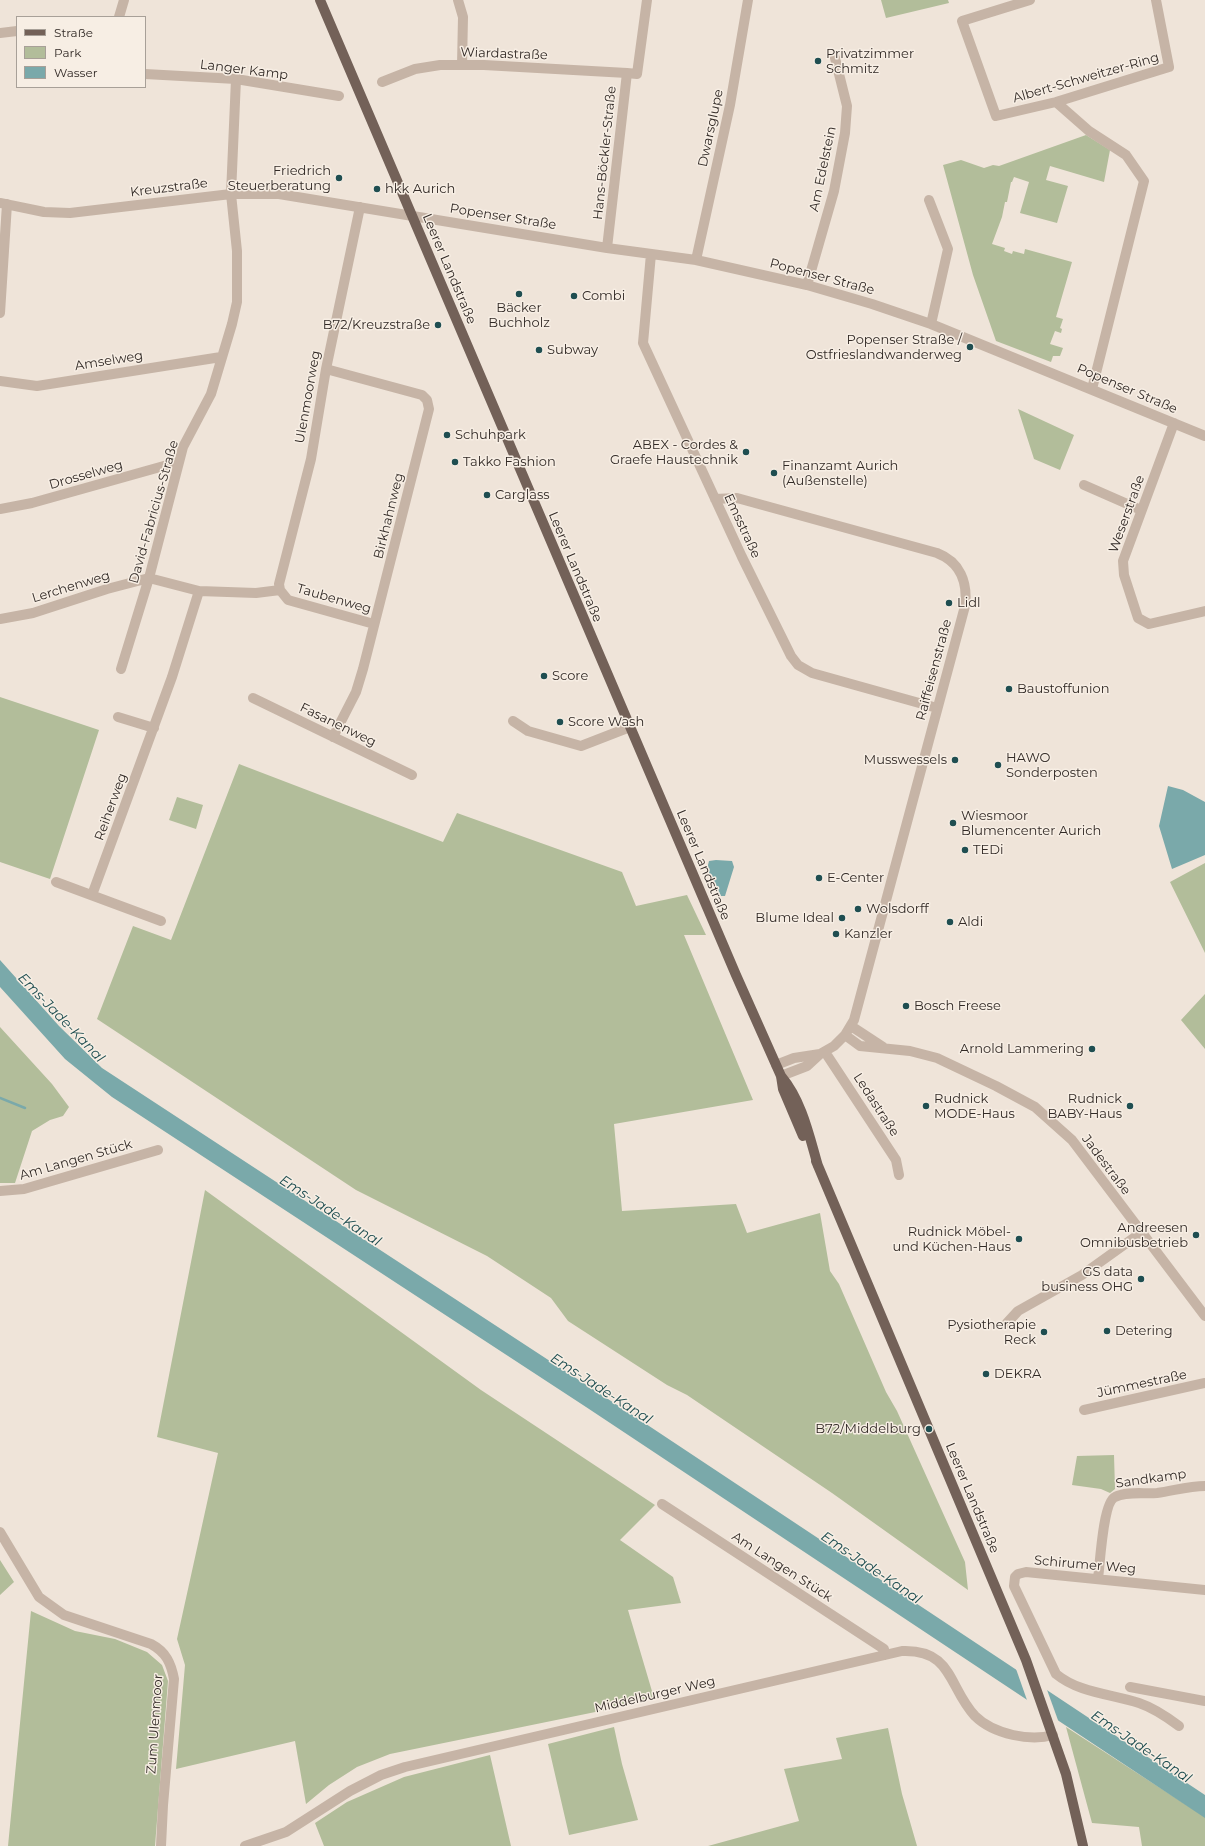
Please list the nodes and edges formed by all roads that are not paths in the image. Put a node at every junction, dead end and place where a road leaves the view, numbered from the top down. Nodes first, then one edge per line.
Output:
1 (124, 0) edge
2 (320, 0) edge
3 (458, 0) edge
4 (646, 0) edge
5 (748, 0) edge
6 (1030, 0) edge
7 (1156, 0) edge
8 (119, 16) edge
9 (16, 31) edge
10 (0, 33) edge
11 (835, 58) dead end
12 (462, 65) junction
13 (627, 73) junction
14 (146, 74) edge
15 (236, 79) junction
16 (382, 82) dead end
17 (339, 96) dead end
18 (1056, 102) junction
19 (231, 194) junction
20 (928, 200) dead end
21 (4, 204) edge
22 (360, 207) junction
23 (412, 216) junction
24 (607, 248) junction
25 (651, 254) junction
26 (696, 260) junction
27 (807, 285) junction
28 (0, 313) edge
29 (931, 324) junction
30 (222, 357) junction
31 (326, 369) junction
32 (0, 381) edge
33 (1092, 389) junction
34 (1174, 423) junction
35 (1205, 436) edge
36 (178, 462) junction
37 (1084, 485) dead end
38 (715, 499) junction
39 (0, 509) edge
40 (1141, 510) junction
41 (149, 578) junction
42 (280, 590) junction
43 (199, 591) junction
44 (1205, 610) edge
45 (0, 619) edge
46 (374, 624) junction
47 (121, 669) dead end
48 (253, 698) dead end
49 (937, 708) junction
50 (118, 716) dead end
51 (513, 721) dead end
52 (630, 727) junction
53 (154, 728) junction
54 (333, 737) junction
55 (412, 775) dead end
56 (56, 882) dead end
57 (92, 895) junction
58 (161, 921) dead end
59 (848, 1030) junction
60 (822, 1053) junction
61 (776, 1065) junction
62 (781, 1076) junction
63 (158, 1150) dead end
64 (899, 1174) dead end
65 (0, 1191) edge
66 (1142, 1232) junction
67 (1205, 1316) edge
68 (1008, 1323) dead end
69 (1205, 1383) edge
70 (1084, 1410) dead end
71 (1205, 1486) edge
72 (662, 1504) dead end
73 (0, 1532) edge
74 (1098, 1578) junction
75 (1205, 1590) edge
76 (885, 1654) junction
77 (1130, 1687) dead end
78 (1205, 1701) edge
79 (1179, 1726) dead end
80 (1052, 1733) junction
81 (161, 1846) edge
82 (245, 1846) edge
83 (1083, 1846) edge

1 - 8 street
2 - 23 main road, Leerer Landstraße
3 - 12 street
4 - 13 street, Hans-Böckler-Straße
5 - 26 street, Dwarsglupe
6 - 18 street, Albert-Schweitzer-Ring
7 - 18 street, Albert-Schweitzer-Ring
9 - 10 street
11 - 27 street, Am Edelstein
12 - 13 street, Wiardastraße
12 - 16 street, Wiardastraße
13 - 24 street, Hans-Böckler-Straße
14 - 15 street, Langer Kamp
15 - 17 street, Langer Kamp
15 - 19 street, David-Fabricius-Straße
18 - 33 street
19 - 21 street, Kreuzstraße
19 - 22 street, Kreuzstraße
19 - 30 street, David-Fabricius-Straße
20 - 29 street
21 - 28 street
22 - 23 street, Kreuzstraße
22 - 31 street, Ulenmoorweg
23 - 24 street, Popenser Straße
23 - 52 main road, Leerer Landstraße
24 - 25 street, Popenser Straße
25 - 26 street, Popenser Straße
25 - 38 street, Emsstraße
26 - 27 street, Popenser Straße
27 - 29 street, Popenser Straße
29 - 33 street, Popenser Straße
30 - 32 street, Amselweg
30 - 36 street, David-Fabricius-Straße
31 - 42 street, Ulenmoorweg
31 - 46 street, Birkhahnweg
33 - 34 street, Popenser Straße
34 - 35 street, Popenser Straße
34 - 40 street, Weserstraße
36 - 39 street, Drosselweg
36 - 41 street, David-Fabricius-Straße
37 - 40 street
38 - 49 street, Emsstraße
38 - 49 street, Raiffeisenstraße
40 - 44 street, Weserstraße
41 - 43 street, Taubenweg
41 - 45 street, Lerchenweg
41 - 47 street, David-Fabricius-Straße
42 - 43 street, Taubenweg
42 - 46 street, Taubenweg
43 - 53 street, Reiherweg
46 - 54 street, Birkhahnweg
48 - 54 street, Fasanenweg
49 - 59 street, Raiffeisenstraße
50 - 53 street
51 - 52 street
52 - 61 main road, Leerer Landstraße
53 - 57 street, Reiherweg
54 - 55 street, Fasanenweg
56 - 57 street
57 - 58 street
59 - 60 street
59 - 66 street, Jadestraße
60 - 61 street
60 - 62 street
60 - 64 street, Ledastraße
61 - 62 main road, Leerer Landstraße
62 - 80 main road, Leerer Landstraße
63 - 65 street, Am Langen Stück
66 - 67 street, Jadestraße
66 - 68 street
69 - 70 street, Jümmestraße
71 - 74 street, Sandkamp
72 - 76 street, Am Langen Stück
73 - 81 street, Zum Ulenmoor
74 - 75 street, Schirumer Weg
74 - 79 street, Schirumer Weg
76 - 80 street, Middelburger Weg
76 - 82 street, Middelburger Weg
77 - 78 street
80 - 83 main road, Leerer Landstraße

